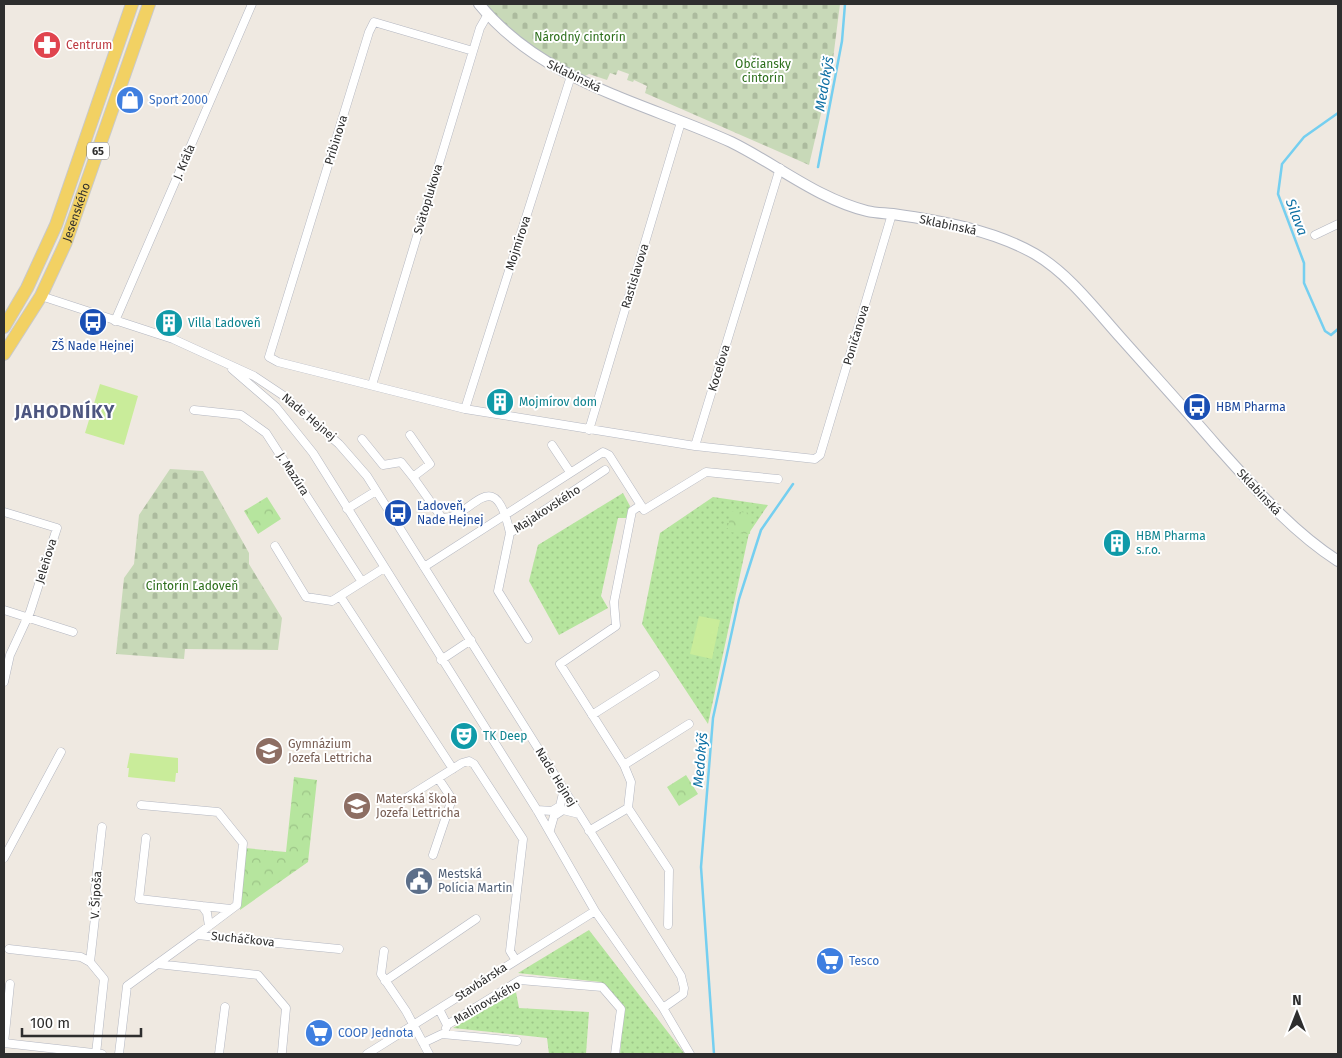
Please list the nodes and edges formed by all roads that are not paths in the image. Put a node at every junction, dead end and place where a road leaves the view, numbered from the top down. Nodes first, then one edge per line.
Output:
1 (132, 4) edge
2 (149, 4) edge
3 (252, 4) edge
4 (479, 4) edge
5 (488, 14) junction
6 (473, 51) junction
7 (571, 76) junction
8 (681, 122) junction
9 (780, 168) junction
10 (892, 214) junction
11 (1338, 224) edge
12 (1315, 235) dead end
13 (33, 276) junction
14 (40, 296) junction
15 (22, 298) junction
16 (116, 321) junction
17 (4, 326) edge
18 (4, 354) edge
19 (224, 363) junction
20 (372, 385) junction
21 (465, 409) junction
22 (194, 410) dead end
23 (589, 430) junction
24 (410, 435) dead end
25 (362, 438) dead end
26 (552, 445) dead end
27 (695, 446) junction
28 (605, 470) dead end
29 (570, 472) junction
30 (413, 477) junction
31 (778, 479) dead end
32 (376, 491) junction
33 (643, 507) junction
34 (348, 509) junction
35 (4, 512) edge
36 (506, 516) junction
37 (510, 533) junction
38 (275, 546) dead end
39 (1338, 561) edge
40 (424, 567) junction
41 (384, 568) junction
42 (362, 582) junction
43 (340, 596) junction
44 (4, 610) edge
45 (28, 618) junction
46 (73, 632) dead end
47 (528, 638) dead end
48 (471, 640) junction
49 (7, 655) edge
50 (441, 660) junction
51 (655, 675) dead end
52 (4, 682) edge
53 (592, 715) junction
54 (689, 724) dead end
55 (61, 752) dead end
56 (624, 765) junction
57 (453, 769) junction
58 (438, 778) junction
59 (564, 789) junction
60 (403, 800) dead end
61 (142, 805) dead end
62 (628, 808) junction
63 (537, 810) junction
64 (579, 814) junction
65 (102, 827) dead end
66 (550, 830) junction
67 (589, 831) junction
68 (146, 838) dead end
69 (433, 855) dead end
70 (4, 858) edge
71 (202, 906) junction
72 (231, 909) junction
73 (595, 911) junction
74 (476, 919) dead end
75 (668, 924) dead end
76 (209, 926) junction
77 (197, 935) junction
78 (9, 949) dead end
79 (339, 949) dead end
80 (384, 951) dead end
81 (515, 959) junction
82 (90, 962) junction
83 (156, 964) junction
84 (385, 981) junction
85 (10, 984) dead end
86 (224, 1007) dead end
87 (663, 1008) junction
88 (439, 1009) junction
89 (414, 1025) junction
90 (447, 1025) junction
91 (442, 1034) junction
92 (516, 1041) dead end
93 (423, 1043) junction
94 (282, 1052) dead end
95 (98, 1054) edge
96 (119, 1054) edge
97 (219, 1054) edge
98 (367, 1054) edge
99 (430, 1054) edge
100 (615, 1054) edge
101 (690, 1054) edge

1 - 13 main road, Jesenského / 65
2 - 14 main road, Jesenského / 65
3 - 16 street, J. Kráľa
4 - 5 street, Sklabinská
5 - 6 street, Svätoplukova
5 - 7 street, Sklabinská
6 - 20 street, Svätoplukova
6 - 20 street, Pribinova
7 - 8 street, Sklabinská
7 - 21 street, Mojmírova
8 - 9 street, Sklabinská
8 - 23 street, Rastislavova
9 - 10 street, Sklabinská
9 - 27 street, Koceľova
10 - 27 street, Poničanova
10 - 39 street, Sklabinská
11 - 12 street
13 - 14 main road
13 - 15 main road, Jesenského / 65
14 - 15 main road
14 - 16 street, Nade Hejnej
14 - 18 main road, Jesenského / 65
15 - 17 main road, Jesenského / 65
16 - 19 street, Nade Hejnej
19 - 32 street, Nade Hejnej
19 - 34 street, Nade Hejnej
20 - 21 street
21 - 23 street
22 - 42 street, J. Mazúra
23 - 27 street
24 - 30 street
25 - 30 street
26 - 29 street
28 - 37 street, Majakovského
29 - 33 street
29 - 36 street
30 - 36 street
31 - 33 street
32 - 34 street
32 - 40 street, Nade Hejnej
33 - 53 street
34 - 41 street, Nade Hejnej
35 - 45 street, Jeleňova
36 - 37 street
36 - 40 street
37 - 47 street, Majakovského
38 - 43 street
40 - 48 street, Nade Hejnej
41 - 42 street
41 - 50 street, Nade Hejnej
42 - 43 street
43 - 57 street
44 - 45 street
45 - 46 street
45 - 49 street
48 - 50 street
48 - 59 street, Nade Hejnej
49 - 52 street
50 - 63 street, Nade Hejnej
51 - 53 street
53 - 56 street
54 - 56 street
55 - 70 street
56 - 62 street
57 - 58 street
57 - 81 street
58 - 60 street
58 - 69 street
59 - 63 street
59 - 64 street, Nade Hejnej
61 - 72 street
62 - 67 street
62 - 75 street
63 - 66 street, Nade Hejnej
64 - 66 street
64 - 67 street, Nade Hejnej
65 - 82 street, V. Šípoša
66 - 73 street, Nade Hejnej
67 - 87 street, Nade Hejnej
68 - 71 street
71 - 72 street
71 - 76 street
72 - 76 street
73 - 81 street, Stavbárska
73 - 87 street, Nade Hejnej
74 - 84 street
76 - 77 street
77 - 79 street, Sucháčkova
77 - 83 street, Sucháčkova
78 - 82 street
80 - 84 street
81 - 88 street, Stavbárska
82 - 95 street
83 - 94 street
83 - 96 street, Sucháčkova
84 - 89 street
85 - 95 street
86 - 97 street
87 - 101 street, Nade Hejnej
88 - 89 street, Stavbárska
88 - 90 street
89 - 93 street
89 - 98 street, Stavbárska
90 - 91 street
90 - 100 street, Malinovského
91 - 92 street, Malinovského
91 - 93 street, Malinovského
93 - 99 street

